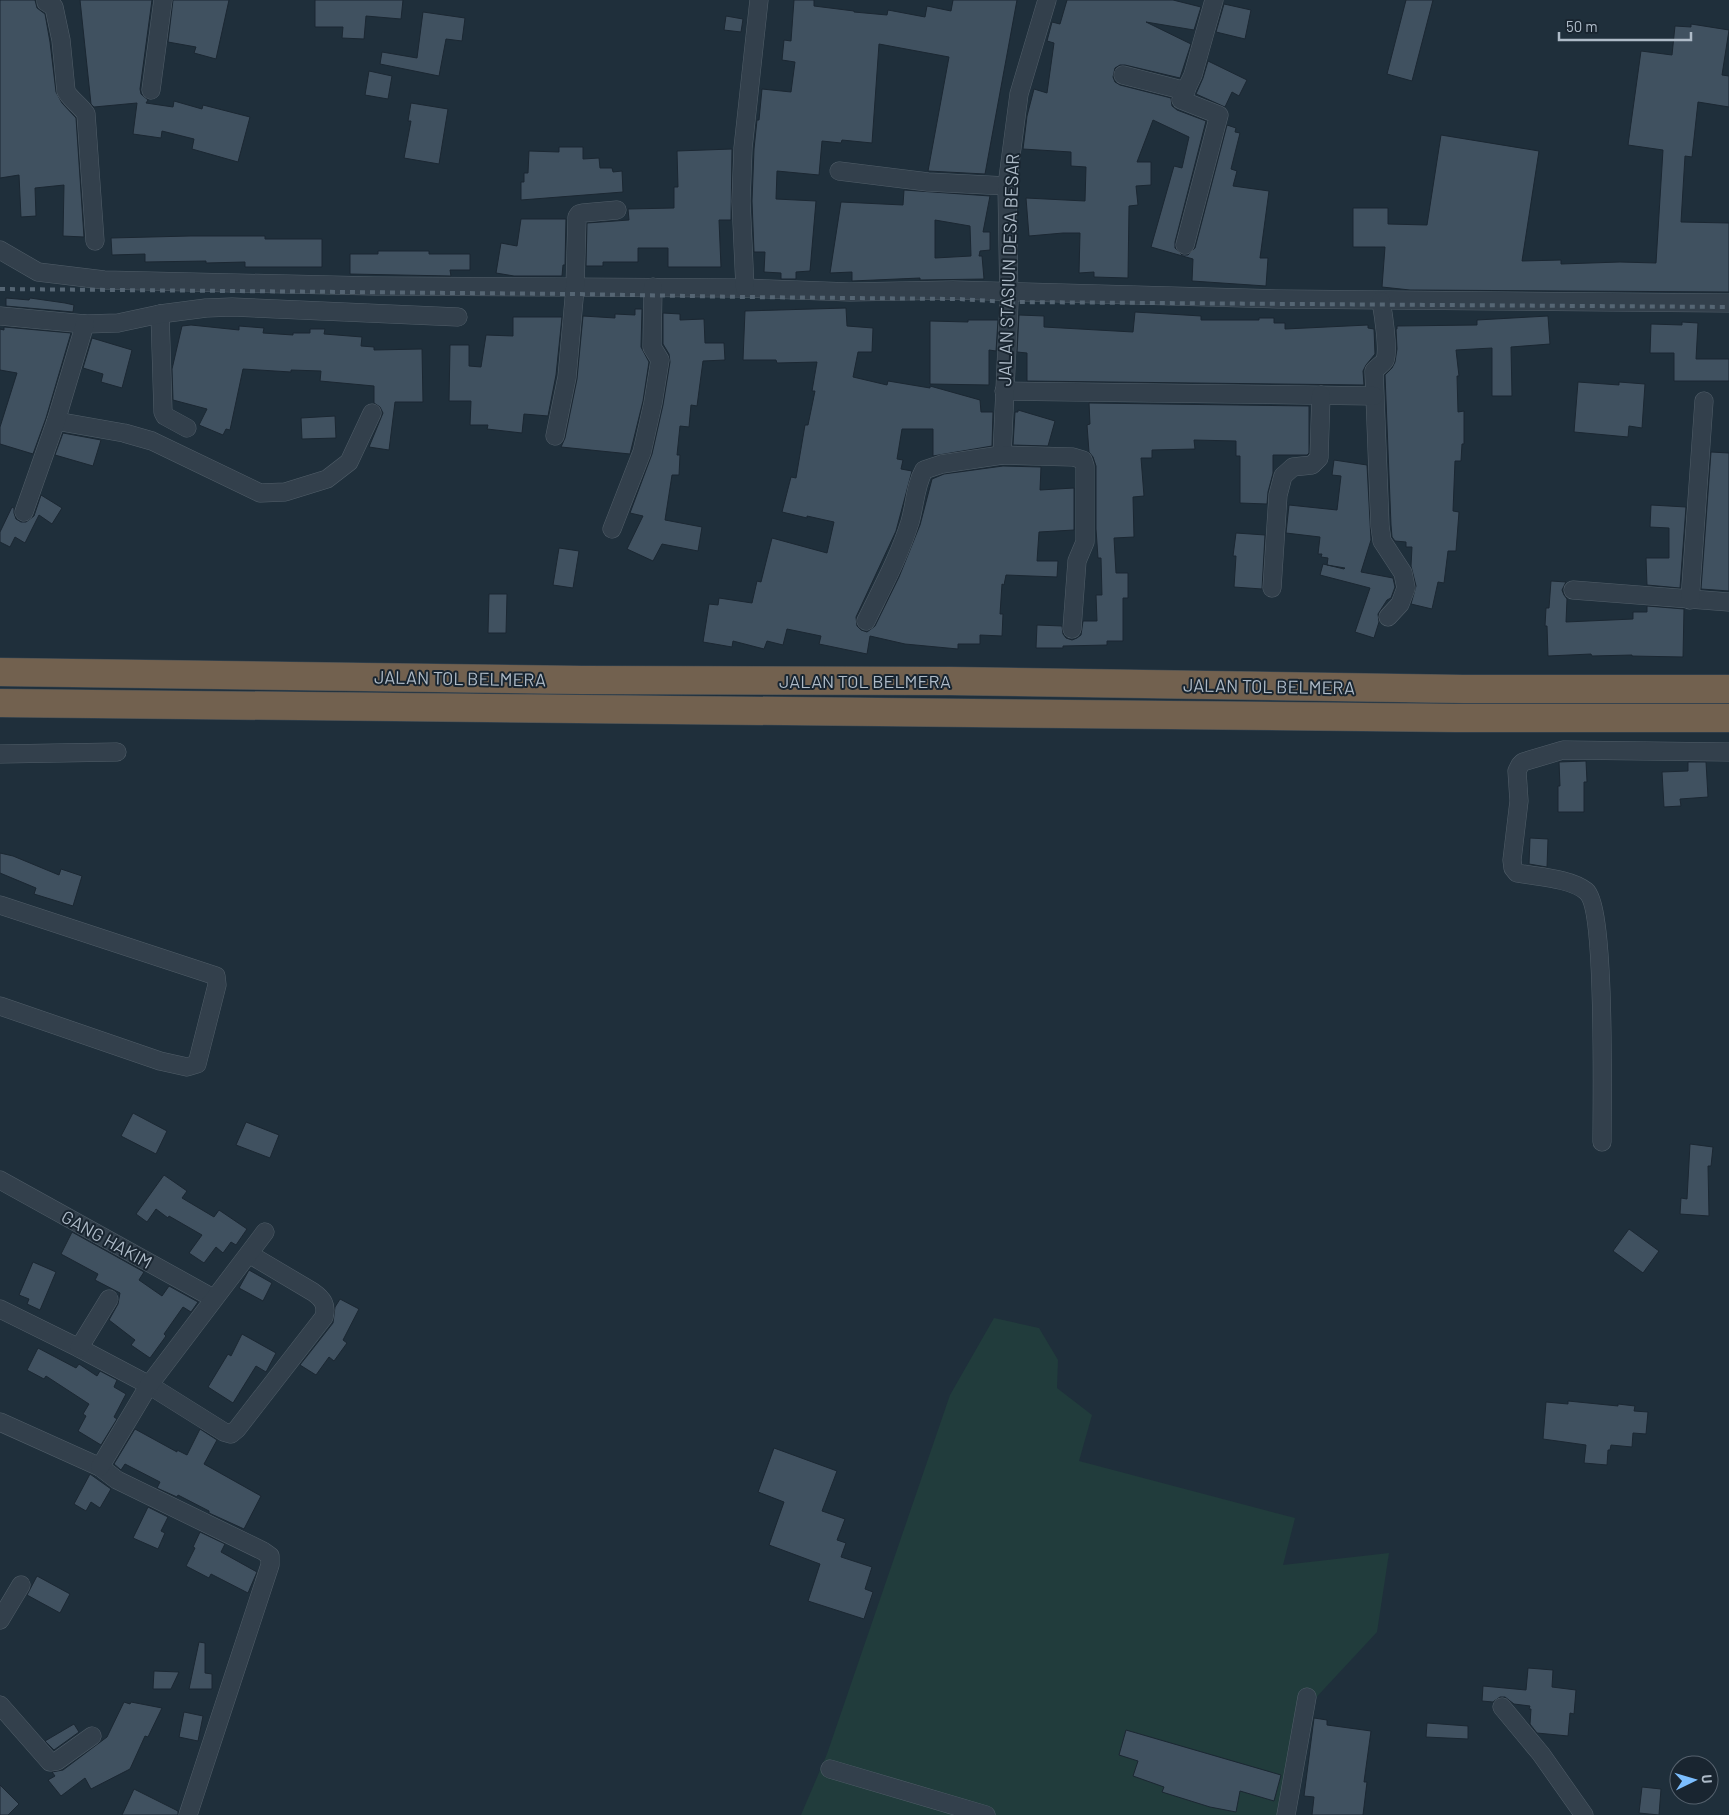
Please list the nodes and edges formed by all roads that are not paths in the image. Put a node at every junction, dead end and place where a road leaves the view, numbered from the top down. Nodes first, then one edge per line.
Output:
1 (46, 0) edge
2 (163, 0) edge
3 (759, 0) edge
4 (1047, 0) edge
5 (1214, 0) edge
6 (1123, 75) dead end
7 (151, 90) dead end
8 (1186, 91) junction
9 (839, 171) dead end
10 (1008, 186) junction
11 (617, 210) dead end
12 (95, 241) dead end
13 (1186, 245) dead end
14 (0, 250) edge
15 (653, 287) junction
16 (575, 288) junction
17 (745, 288) junction
18 (1009, 292) junction
19 (1380, 301) junction
20 (1729, 303) edge
21 (160, 314) junction
22 (0, 316) edge
23 (458, 318) dead end
24 (85, 324) junction
25 (1004, 391) junction
26 (1321, 395) junction
27 (1374, 396) junction
28 (1704, 401) dead end
29 (372, 413) dead end
30 (56, 421) junction
31 (187, 428) dead end
32 (555, 436) dead end
33 (1002, 454) junction
34 (24, 512) dead end
35 (612, 529) dead end
36 (1272, 588) dead end
37 (1573, 590) dead end
38 (1690, 600) junction
39 (1729, 602) edge
40 (1388, 616) dead end
41 (866, 621) dead end
42 (1072, 629) dead end
43 (0, 672) edge
44 (1729, 689) edge
45 (0, 703) edge
46 (1729, 718) edge
47 (117, 752) dead end
48 (1729, 752) edge
49 (0, 754) edge
50 (0, 905) edge
51 (0, 1006) edge
52 (1602, 1142) dead end
53 (0, 1180) edge
54 (264, 1232) dead end
55 (249, 1254) junction
56 (213, 1298) junction
57 (109, 1299) dead end
58 (0, 1309) edge
59 (79, 1348) junction
60 (149, 1385) junction
61 (0, 1422) edge
62 (100, 1467) junction
63 (21, 1585) dead end
64 (0, 1620) edge
65 (1307, 1697) dead end
66 (0, 1705) edge
67 (1502, 1707) dead end
68 (92, 1736) dead end
69 (830, 1770) dead end
70 (188, 1815) edge
71 (986, 1815) edge
72 (1286, 1815) edge
73 (1584, 1815) edge

1 - 12 street
2 - 7 street
3 - 17 street
4 - 10 street, JALAN STASIUN DESA BESAR
5 - 8 street
6 - 8 street
8 - 13 street
9 - 10 street
10 - 18 street, JALAN STASIUN DESA BESAR
11 - 16 street
14 - 16 street
15 - 16 street
15 - 17 street
15 - 35 street
16 - 32 street
17 - 18 street
18 - 19 street
18 - 25 street, JALAN STASIUN DESA BESAR
19 - 20 street
19 - 27 street
21 - 23 street
21 - 24 street
21 - 31 street
22 - 24 street
24 - 30 street
25 - 26 street
25 - 33 street, JALAN STASIUN DESA BESAR
26 - 27 street
26 - 36 street
27 - 40 street
28 - 38 street
29 - 30 street
30 - 34 street
33 - 41 street
33 - 42 street
37 - 38 street
38 - 39 street
43 - 44 highway, JALAN TOL BELMERA
45 - 46 highway, JALAN TOL BELMERA
47 - 49 street
48 - 52 street
50 - 51 street
53 - 56 street, GANG HAKIM
54 - 55 street
55 - 56 street
55 - 60 street
56 - 60 street
57 - 59 street
58 - 59 street
59 - 60 street
60 - 62 street
61 - 62 street
62 - 70 street
63 - 64 street
65 - 72 street
66 - 68 street
67 - 73 street
69 - 71 street

